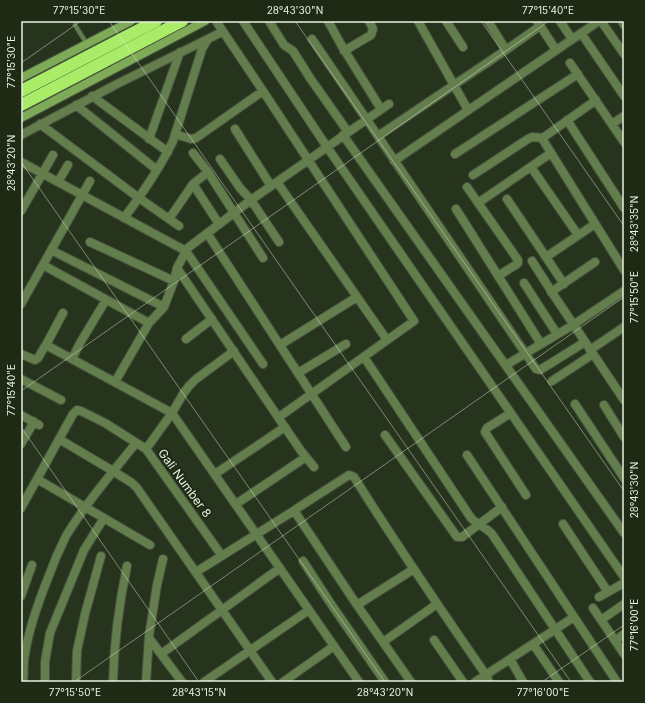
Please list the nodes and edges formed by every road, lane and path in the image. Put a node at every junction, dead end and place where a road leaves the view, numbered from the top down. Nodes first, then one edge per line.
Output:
1 (131, 21) edge
2 (156, 21) edge
3 (182, 21) edge
4 (205, 21) edge
5 (243, 21) edge
6 (269, 21) edge
7 (328, 21) edge
8 (369, 21) edge
9 (418, 21) edge
10 (446, 21) edge
11 (488, 21) edge
12 (560, 21) edge
13 (622, 21) edge
14 (595, 22) edge
15 (539, 23) edge
16 (75, 25) dead end
17 (624, 25) edge
18 (219, 26) edge
19 (581, 33) junction
20 (208, 39) junction
21 (312, 39) dead end
22 (572, 39) junction
23 (87, 44) junction
24 (463, 47) dead end
25 (506, 50) junction
26 (556, 50) junction
27 (180, 52) junction
28 (344, 52) junction
29 (624, 54) edge
30 (570, 63) dead end
31 (578, 74) junction
32 (21, 78) edge
33 (454, 85) junction
34 (21, 91) edge
35 (263, 91) junction
36 (92, 96) junction
37 (624, 96) edge
38 (596, 100) junction
39 (389, 104) dead end
40 (21, 105) edge
41 (76, 105) junction
42 (381, 109) junction
43 (468, 110) junction
44 (624, 116) edge
45 (21, 118) edge
46 (366, 119) junction
47 (567, 120) junction
48 (40, 124) junction
49 (612, 124) junction
50 (235, 129) dead end
51 (175, 134) junction
52 (346, 134) junction
53 (22, 135) edge
54 (378, 136) junction
55 (149, 138) junction
56 (543, 138) junction
57 (623, 138) edge
58 (327, 148) junction
59 (168, 152) junction
60 (193, 152) dead end
61 (551, 153) junction
62 (455, 154) dead end
63 (53, 155) dead end
64 (220, 159) dead end
65 (308, 160) junction
66 (394, 160) junction
67 (21, 162) edge
68 (68, 165) dead end
69 (531, 167) junction
70 (157, 170) junction
71 (208, 172) junction
72 (42, 173) junction
73 (473, 175) dead end
74 (90, 181) dead end
75 (58, 182) junction
76 (193, 184) junction
77 (274, 184) junction
78 (466, 187) dead end
79 (82, 195) junction
80 (138, 198) junction
81 (251, 200) junction
82 (507, 200) dead end
83 (478, 203) junction
84 (624, 208) edge
85 (456, 209) dead end
86 (21, 211) edge
87 (233, 213) junction
88 (124, 218) junction
89 (170, 219) junction
90 (219, 224) junction
91 (595, 224) junction
92 (179, 226) dead end
93 (207, 233) junction
94 (578, 236) junction
95 (90, 242) dead end
96 (279, 242) dead end
97 (51, 250) junction
98 (186, 251) junction
99 (546, 257) junction
100 (263, 258) dead end
101 (532, 261) dead end
102 (595, 262) dead end
103 (43, 265) junction
104 (177, 268) junction
105 (624, 270) edge
106 (498, 276) junction
107 (174, 281) junction
108 (524, 283) dead end
109 (564, 284) junction
110 (551, 292) junction
111 (624, 292) edge
112 (357, 297) junction
113 (106, 300) junction
114 (21, 304) edge
115 (164, 307) junction
116 (63, 313) dead end
117 (212, 319) junction
118 (149, 323) junction
119 (573, 324) junction
120 (624, 327) edge
121 (557, 334) junction
122 (186, 339) dead end
123 (387, 340) junction
124 (585, 342) junction
125 (346, 344) dead end
126 (541, 344) junction
127 (46, 345) junction
128 (280, 345) junction
129 (234, 351) junction
130 (591, 352) junction
131 (21, 354) edge
132 (525, 354) junction
133 (364, 357) junction
134 (72, 359) junction
135 (263, 364) dead end
136 (506, 366) junction
137 (298, 372) junction
138 (21, 379) edge
139 (552, 381) dead end
140 (115, 382) junction
141 (312, 394) junction
142 (61, 400) dead end
143 (624, 400) edge
144 (575, 404) dead end
145 (604, 405) dead end
146 (172, 413) junction
147 (511, 413) junction
148 (21, 415) edge
149 (278, 417) junction
150 (285, 427) junction
151 (385, 435) dead end
152 (624, 437) edge
153 (59, 439) junction
154 (136, 443) junction
155 (21, 444) edge
156 (346, 447) dead end
157 (146, 448) junction
158 (467, 455) dead end
159 (306, 457) junction
160 (314, 467) dead end
161 (113, 471) junction
162 (215, 474) junction
163 (37, 478) junction
164 (624, 478) edge
165 (526, 494) dead end
166 (236, 504) junction
167 (502, 507) junction
168 (21, 508) edge
169 (86, 508) junction
170 (295, 510) junction
171 (104, 518) junction
172 (479, 524) junction
173 (563, 524) dead end
174 (257, 534) junction
175 (624, 534) edge
176 (150, 545) dead end
177 (101, 556) dead end
178 (222, 556) junction
179 (162, 559) dead end
180 (303, 561) dead end
181 (32, 565) dead end
182 (127, 566) dead end
183 (621, 566) edge
184 (280, 568) junction
185 (414, 569) junction
186 (196, 572) junction
187 (624, 577) edge
188 (624, 583) edge
189 (608, 592) junction
190 (21, 596) edge
191 (599, 597) dead end
192 (437, 604) junction
193 (624, 604) edge
194 (357, 605) junction
195 (593, 608) dead end
196 (222, 610) junction
197 (309, 610) junction
198 (574, 617) junction
199 (601, 620) junction
200 (555, 629) junction
201 (624, 634) edge
202 (149, 638) junction
203 (434, 640) dead end
204 (615, 641) junction
205 (383, 642) junction
206 (533, 644) junction
207 (334, 646) junction
208 (250, 650) junction
209 (161, 654) junction
210 (624, 654) edge
211 (510, 659) junction
212 (488, 678) edge
213 (23, 682) edge
214 (45, 682) edge
215 (76, 682) edge
216 (113, 682) edge
217 (146, 682) edge
218 (182, 682) edge
219 (204, 682) edge
220 (272, 682) edge
221 (283, 682) edge
222 (359, 682) edge
223 (385, 682) edge
224 (411, 682) edge
225 (463, 682) edge
226 (475, 682) edge
227 (523, 682) edge
228 (559, 682) edge
229 (590, 682) edge
230 (617, 682) edge

1 - 23 street
2 - 34 highway
3 - 40 highway
4 - 45 street
5 - 58 street
6 - 52 street
7 - 28 street
8 - 28 street
9 - 33 street
10 - 24 street
11 - 25 street
12 - 22 street
13 - 17 street
14 - 19 street
14 - 29 street
15 - 25 street
15 - 26 street
16 - 23 lane
18 - 20 street
18 - 35 street
19 - 22 street
19 - 37 street
20 - 27 street
20 - 51 street
21 - 46 street
22 - 26 street
23 - 32 street
25 - 33 street
26 - 43 street
27 - 36 street
27 - 55 street
28 - 42 street
30 - 31 street
31 - 38 street
31 - 62 street
33 - 43 street
33 - 54 street
35 - 51 street
35 - 65 street
36 - 41 street
36 - 55 street
38 - 47 street
38 - 49 street
39 - 42 street
41 - 48 street
41 - 70 street
42 - 46 street
43 - 66 street
44 - 49 street
46 - 52 street
46 - 54 street
47 - 56 street
47 - 84 street
48 - 53 street
48 - 80 street
49 - 57 street
50 - 77 street
51 - 59 street
52 - 58 street
52 - 136 street
54 - 66 street
55 - 59 street
56 - 61 street
56 - 73 street
58 - 65 street
58 - 147 street
59 - 70 street
60 - 71 street
61 - 69 street
61 - 91 street
63 - 72 street
64 - 81 street
65 - 77 street
65 - 123 street
66 - 132 street
67 - 72 street
68 - 75 street
69 - 83 street
69 - 94 street
70 - 80 street
71 - 76 street
71 - 87 street
72 - 75 street
72 - 86 street
74 - 79 street
75 - 79 street
76 - 89 street
76 - 90 street
77 - 81 street
77 - 112 street
78 - 83 street
79 - 88 street
79 - 97 street
80 - 88 street
80 - 89 street
81 - 87 street
81 - 96 street
82 - 99 street
83 - 106 street
85 - 106 street
87 - 90 street
87 - 100 street
88 - 98 street
89 - 92 street
90 - 93 street
91 - 94 street
91 - 105 street
93 - 98 street
93 - 128 street
94 - 99 street
95 - 107 street
97 - 103 street
97 - 115 street
98 - 104 street
98 - 135 street
99 - 109 street
101 - 110 street
102 - 109 street
103 - 113 street
103 - 114 street
104 - 107 street
104 - 117 street
106 - 126 street
107 - 115 street
108 - 121 street
109 - 110 street
110 - 119 street
111 - 119 street
112 - 123 street
112 - 128 street
113 - 118 street
113 - 134 street
115 - 118 street
116 - 127 street
117 - 122 street
117 - 129 street
118 - 140 street
119 - 121 street
119 - 124 street
120 - 130 street
121 - 126 street
123 - 133 street
124 - 130 street
124 - 132 street
125 - 137 street
126 - 132 street
127 - 131 street
127 - 134 street
128 - 137 street
129 - 146 street
129 - 149 street
130 - 139 street
130 - 143 street
132 - 136 street
133 - 141 street
133 - 172 street
134 - 140 street
136 - 175 street
137 - 141 street
138 - 142 street
140 - 146 street
141 - 149 street
141 - 156 street
144 - 164 street
145 - 152 street
146 - 157 street
146 - 162 street
147 - 165 street
147 - 183 street
148 - 155 street
149 - 150 street
150 - 159 street
150 - 162 street
151 - 172 street
153 - 154 street, Gali Number 8
153 - 161 street
153 - 163 street
154 - 157 street, Gali Number 8
154 - 161 street
157 - 178 street, Gali Number 8
158 - 167 street
159 - 160 street
159 - 166 street
161 - 169 street
161 - 186 street
162 - 166 street
163 - 168 street
163 - 169 street
166 - 174 street
167 - 172 street
167 - 198 street
169 - 171 street
169 - 213 street
170 - 174 street
170 - 185 street
170 - 194 street
171 - 176 street
171 - 214 street
172 - 200 street
173 - 189 street
174 - 178 street
174 - 184 street
177 - 215 street
178 - 186 street
179 - 202 street
180 - 223 street
181 - 190 street
182 - 216 street
183 - 187 street
184 - 196 street
184 - 197 street
185 - 192 street
185 - 194 street
186 - 196 street
188 - 189 street
189 - 191 street
192 - 205 street
192 - 212 street
193 - 199 street
194 - 205 street
195 - 199 street
196 - 208 street
196 - 209 street
197 - 207 street
197 - 208 street
198 - 200 street
198 - 230 street
199 - 204 street
200 - 206 street
200 - 229 street
201 - 204 street
202 - 209 street
202 - 217 street
203 - 225 street
204 - 210 street
205 - 224 street
206 - 211 street
206 - 228 street
207 - 221 street
207 - 222 street
208 - 219 street
208 - 220 street
209 - 218 street
211 - 212 street
211 - 227 street
212 - 226 street

